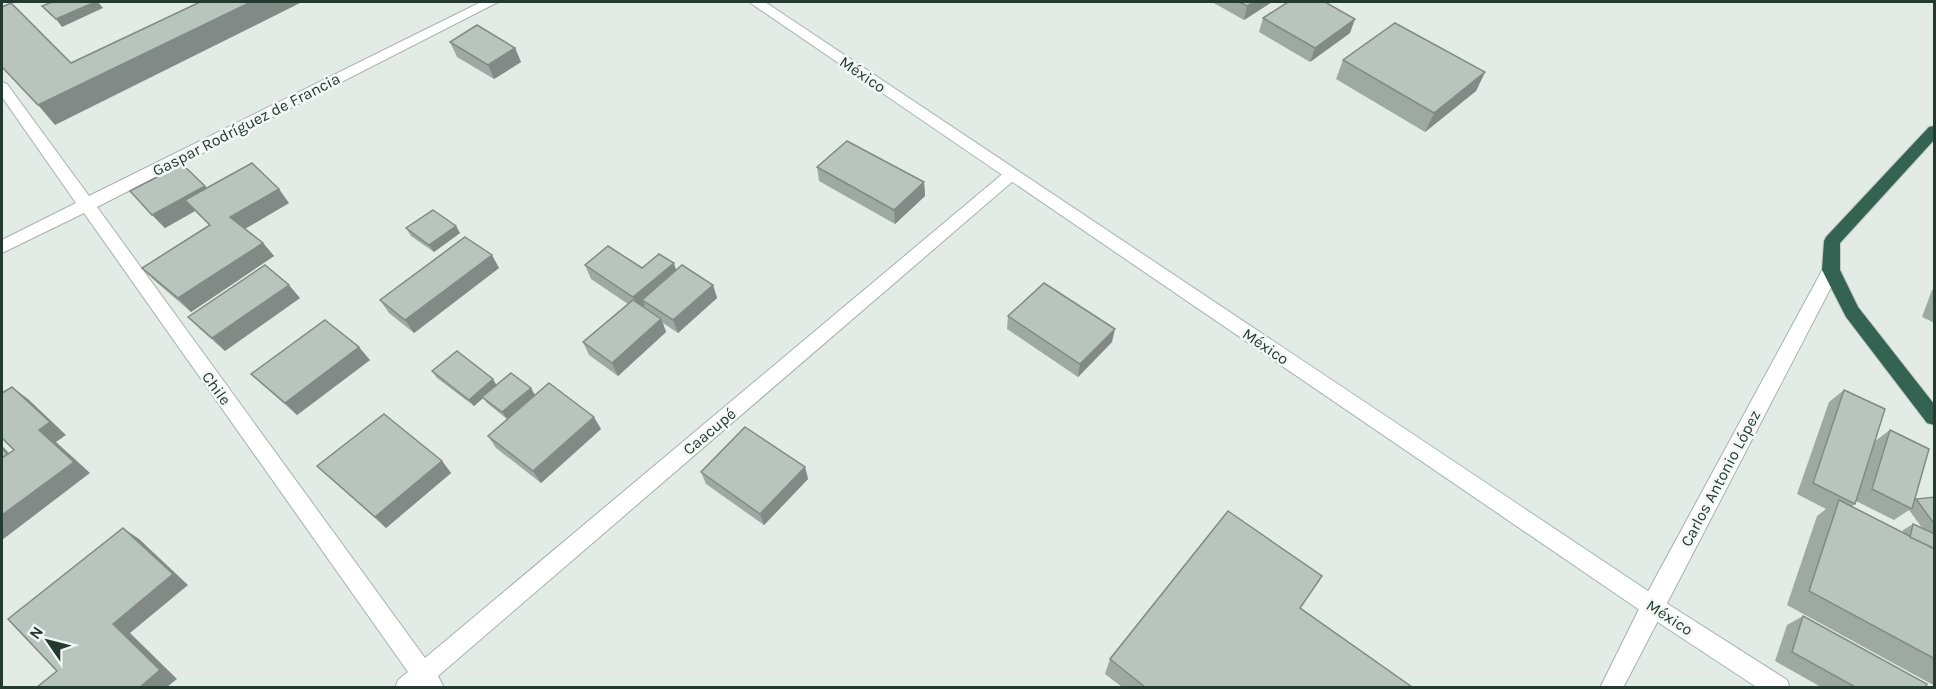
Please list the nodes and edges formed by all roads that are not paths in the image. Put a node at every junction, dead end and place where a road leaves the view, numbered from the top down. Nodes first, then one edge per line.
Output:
1 (491, 2) edge
2 (756, 2) edge
3 (2, 87) edge
4 (1935, 130) edge
5 (1012, 175) junction
6 (86, 205) junction
7 (2, 247) edge
8 (1831, 270) junction
9 (1935, 417) edge
10 (1652, 606) junction
11 (420, 683) edge
12 (1611, 687) edge
13 (1779, 687) edge

1 - 6 street, Gaspar Rodríguez de Francia
2 - 5 street, México
3 - 6 street, Chile
4 - 8 highway
5 - 10 street, México
5 - 11 street, Caacupé
6 - 7 street, Gaspar Rodríguez de Francia
6 - 11 street, Chile
8 - 9 highway
8 - 10 street, Carlos Antonio López
10 - 12 street, Carlos Antonio López
10 - 13 street, México

